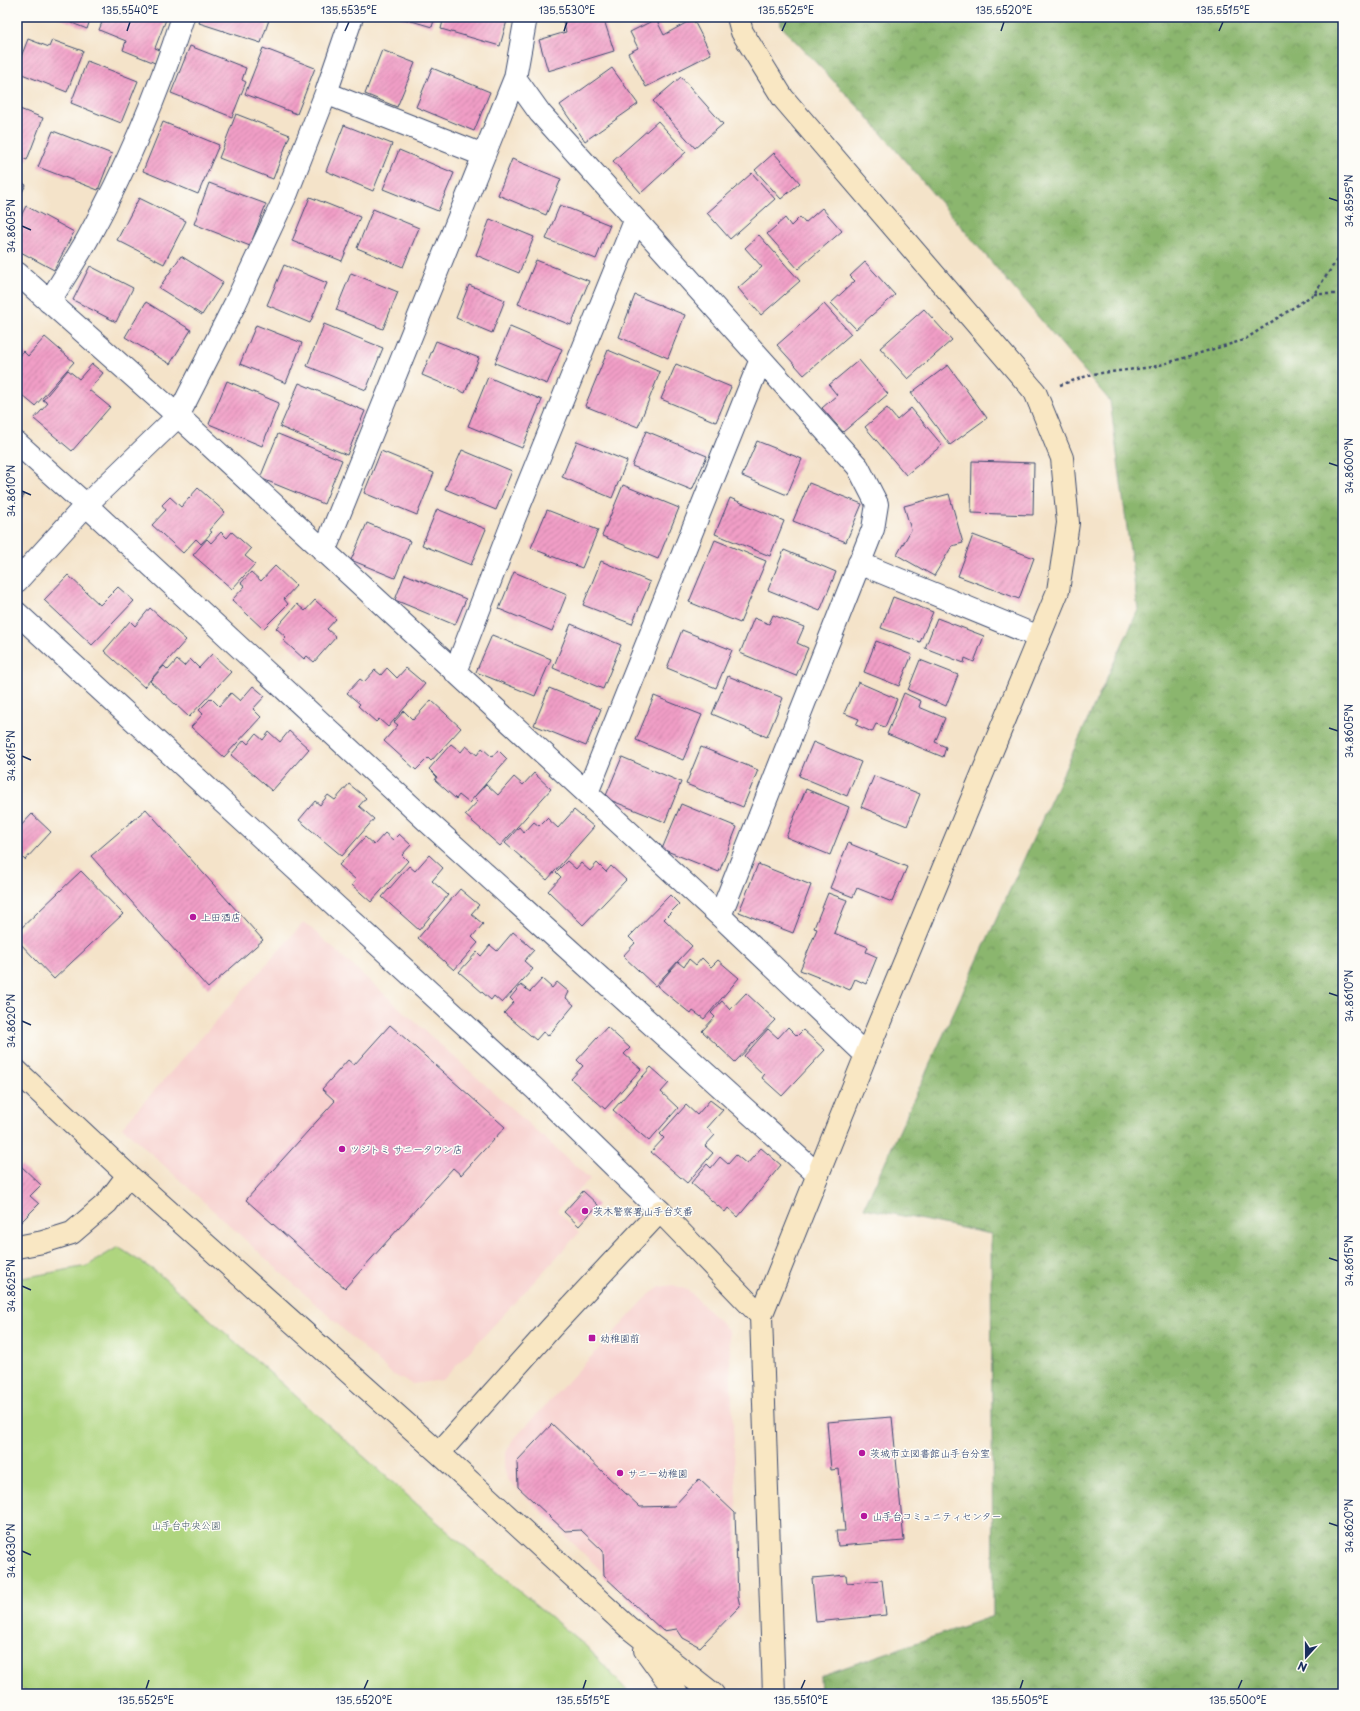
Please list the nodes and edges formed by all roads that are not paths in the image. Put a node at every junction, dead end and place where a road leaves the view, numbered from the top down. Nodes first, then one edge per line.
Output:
1 (183, 17) edge
2 (352, 17) edge
3 (526, 17) edge
4 (738, 17) edge
5 (514, 78) junction
6 (326, 93) junction
7 (483, 155) junction
8 (635, 221) junction
9 (17, 273) edge
10 (49, 302) junction
11 (761, 358) junction
12 (178, 416) junction
13 (17, 444) edge
14 (86, 505) junction
15 (324, 552) junction
16 (859, 563) junction
17 (17, 581) edge
18 (17, 613) edge
19 (1039, 637) junction
20 (455, 672) junction
21 (587, 793) junction
22 (720, 916) junction
23 (866, 1055) junction
24 (17, 1070) edge
25 (818, 1175) junction
26 (128, 1176) junction
27 (660, 1211) junction
28 (17, 1247) edge
29 (762, 1316) junction
30 (440, 1453) junction
31 (629, 1628) junction
32 (677, 1694) edge
33 (712, 1694) edge
34 (774, 1694) edge

1 - 10 street
2 - 6 street
3 - 5 street
4 - 19 street
5 - 7 street
5 - 8 street
6 - 7 street
6 - 12 street
7 - 15 street
8 - 11 street
8 - 20 street
9 - 10 street
10 - 12 street
11 - 16 street
11 - 21 street
12 - 14 street
12 - 15 street
13 - 14 street
14 - 17 street
14 - 25 street
15 - 20 street
16 - 19 street
16 - 22 street
18 - 27 street
19 - 23 street
20 - 21 street
21 - 22 street
22 - 23 street
23 - 25 street
24 - 26 street
25 - 29 street
26 - 28 street
26 - 30 street
27 - 29 street
27 - 30 street
29 - 34 street
30 - 31 street
31 - 32 street
31 - 33 street

